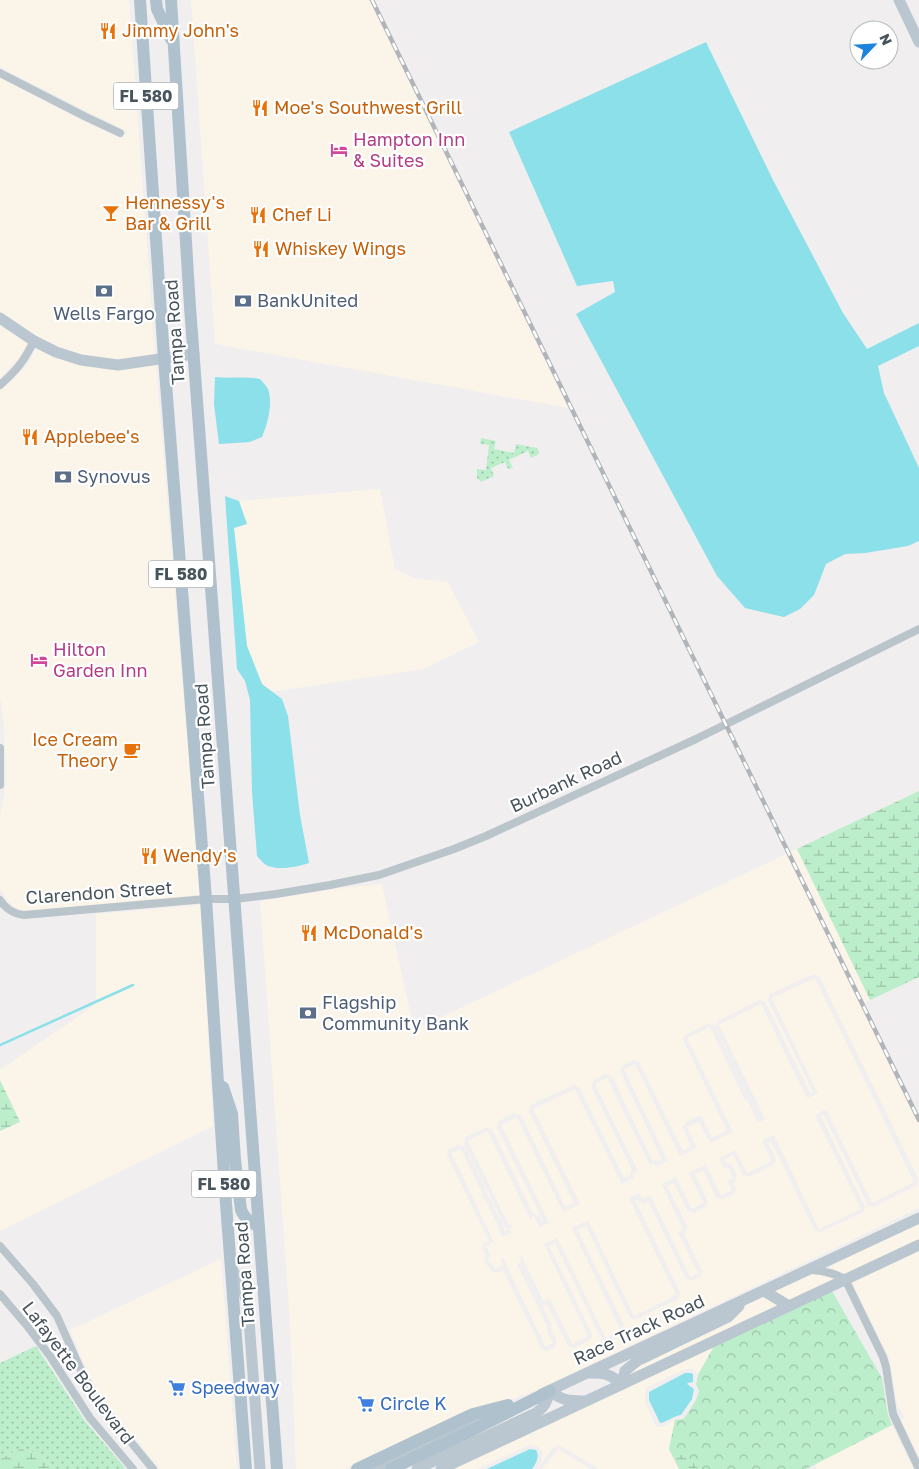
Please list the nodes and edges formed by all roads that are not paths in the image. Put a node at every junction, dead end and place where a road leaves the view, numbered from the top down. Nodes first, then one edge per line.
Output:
1 (140, 0) edge
2 (156, 0) edge
3 (162, 0) edge
4 (171, 0) edge
5 (899, 0) edge
6 (918, 36) edge
7 (174, 46) junction
8 (0, 73) edge
9 (120, 133) dead end
10 (0, 318) edge
11 (34, 341) junction
12 (194, 354) junction
13 (164, 358) junction
14 (0, 385) edge
15 (919, 630) edge
16 (0, 748) edge
17 (0, 785) edge
18 (206, 899) junction
19 (235, 899) junction
20 (0, 900) edge
21 (217, 1068) junction
22 (919, 1218) edge
23 (259, 1227) junction
24 (919, 1245) edge
25 (0, 1246) edge
26 (230, 1264) junction
27 (809, 1269) junction
28 (846, 1280) junction
29 (764, 1291) junction
30 (0, 1294) edge
31 (745, 1300) junction
32 (789, 1306) junction
33 (589, 1373) junction
34 (622, 1384) junction
35 (550, 1391) junction
36 (587, 1401) junction
37 (508, 1405) junction
38 (276, 1449) junction
39 (146, 1461) junction
40 (133, 1469) edge
41 (137, 1469) edge
42 (153, 1469) edge
43 (246, 1469) edge
44 (260, 1469) edge
45 (278, 1469) edge
46 (283, 1469) edge
47 (357, 1469) edge
48 (373, 1469) edge
49 (390, 1469) edge
50 (417, 1469) edge
51 (441, 1469) edge
52 (919, 1469) edge

1 - 13 main road, Tampa Road / FL 580
2 - 7 main road
3 - 7 main road, FL 580
4 - 7 main road, Tampa Road
5 - 6 main road
7 - 12 main road, Tampa Road / FL 580
8 - 9 street
10 - 11 main road
11 - 13 main road
11 - 14 street
12 - 13 main road
12 - 19 main road, Tampa Road / FL 580
13 - 18 main road, Tampa Road / FL 580
15 - 19 street, Burbank Road
16 - 17 street
18 - 19 street, Burbank Road
18 - 20 street, Clarendon Street
18 - 21 main road, Tampa Road / FL 580
19 - 23 main road, Tampa Road / FL 580
21 - 23 main road
21 - 26 main road, Tampa Road / FL 580
22 - 27 main road, Race Track Road
23 - 38 main road, Tampa Road / FL 580
24 - 28 main road
25 - 39 street, Lafayette Boulevard
26 - 43 main road, Tampa Road / FL 580
26 - 44 main road
27 - 28 street
27 - 29 main road, Race Track Road
28 - 32 main road
28 - 52 street
29 - 31 main road, Race Track Road
29 - 32 main road
30 - 40 street, Lafayette Boulevard
31 - 33 main road, Race Track Road
31 - 34 main road
32 - 34 main road
33 - 34 main road
33 - 35 main road, Race Track Road
34 - 36 main road
35 - 36 main road
35 - 37 main road, Race Track Road
35 - 49 main road
35 - 50 main road
36 - 51 main road
37 - 47 main road
37 - 48 main road, Race Track Road
38 - 45 main road, Tampa Road / FL 580
38 - 46 main road
39 - 41 street, Lafayette Boulevard
39 - 42 street, Lafayette Boulevard

